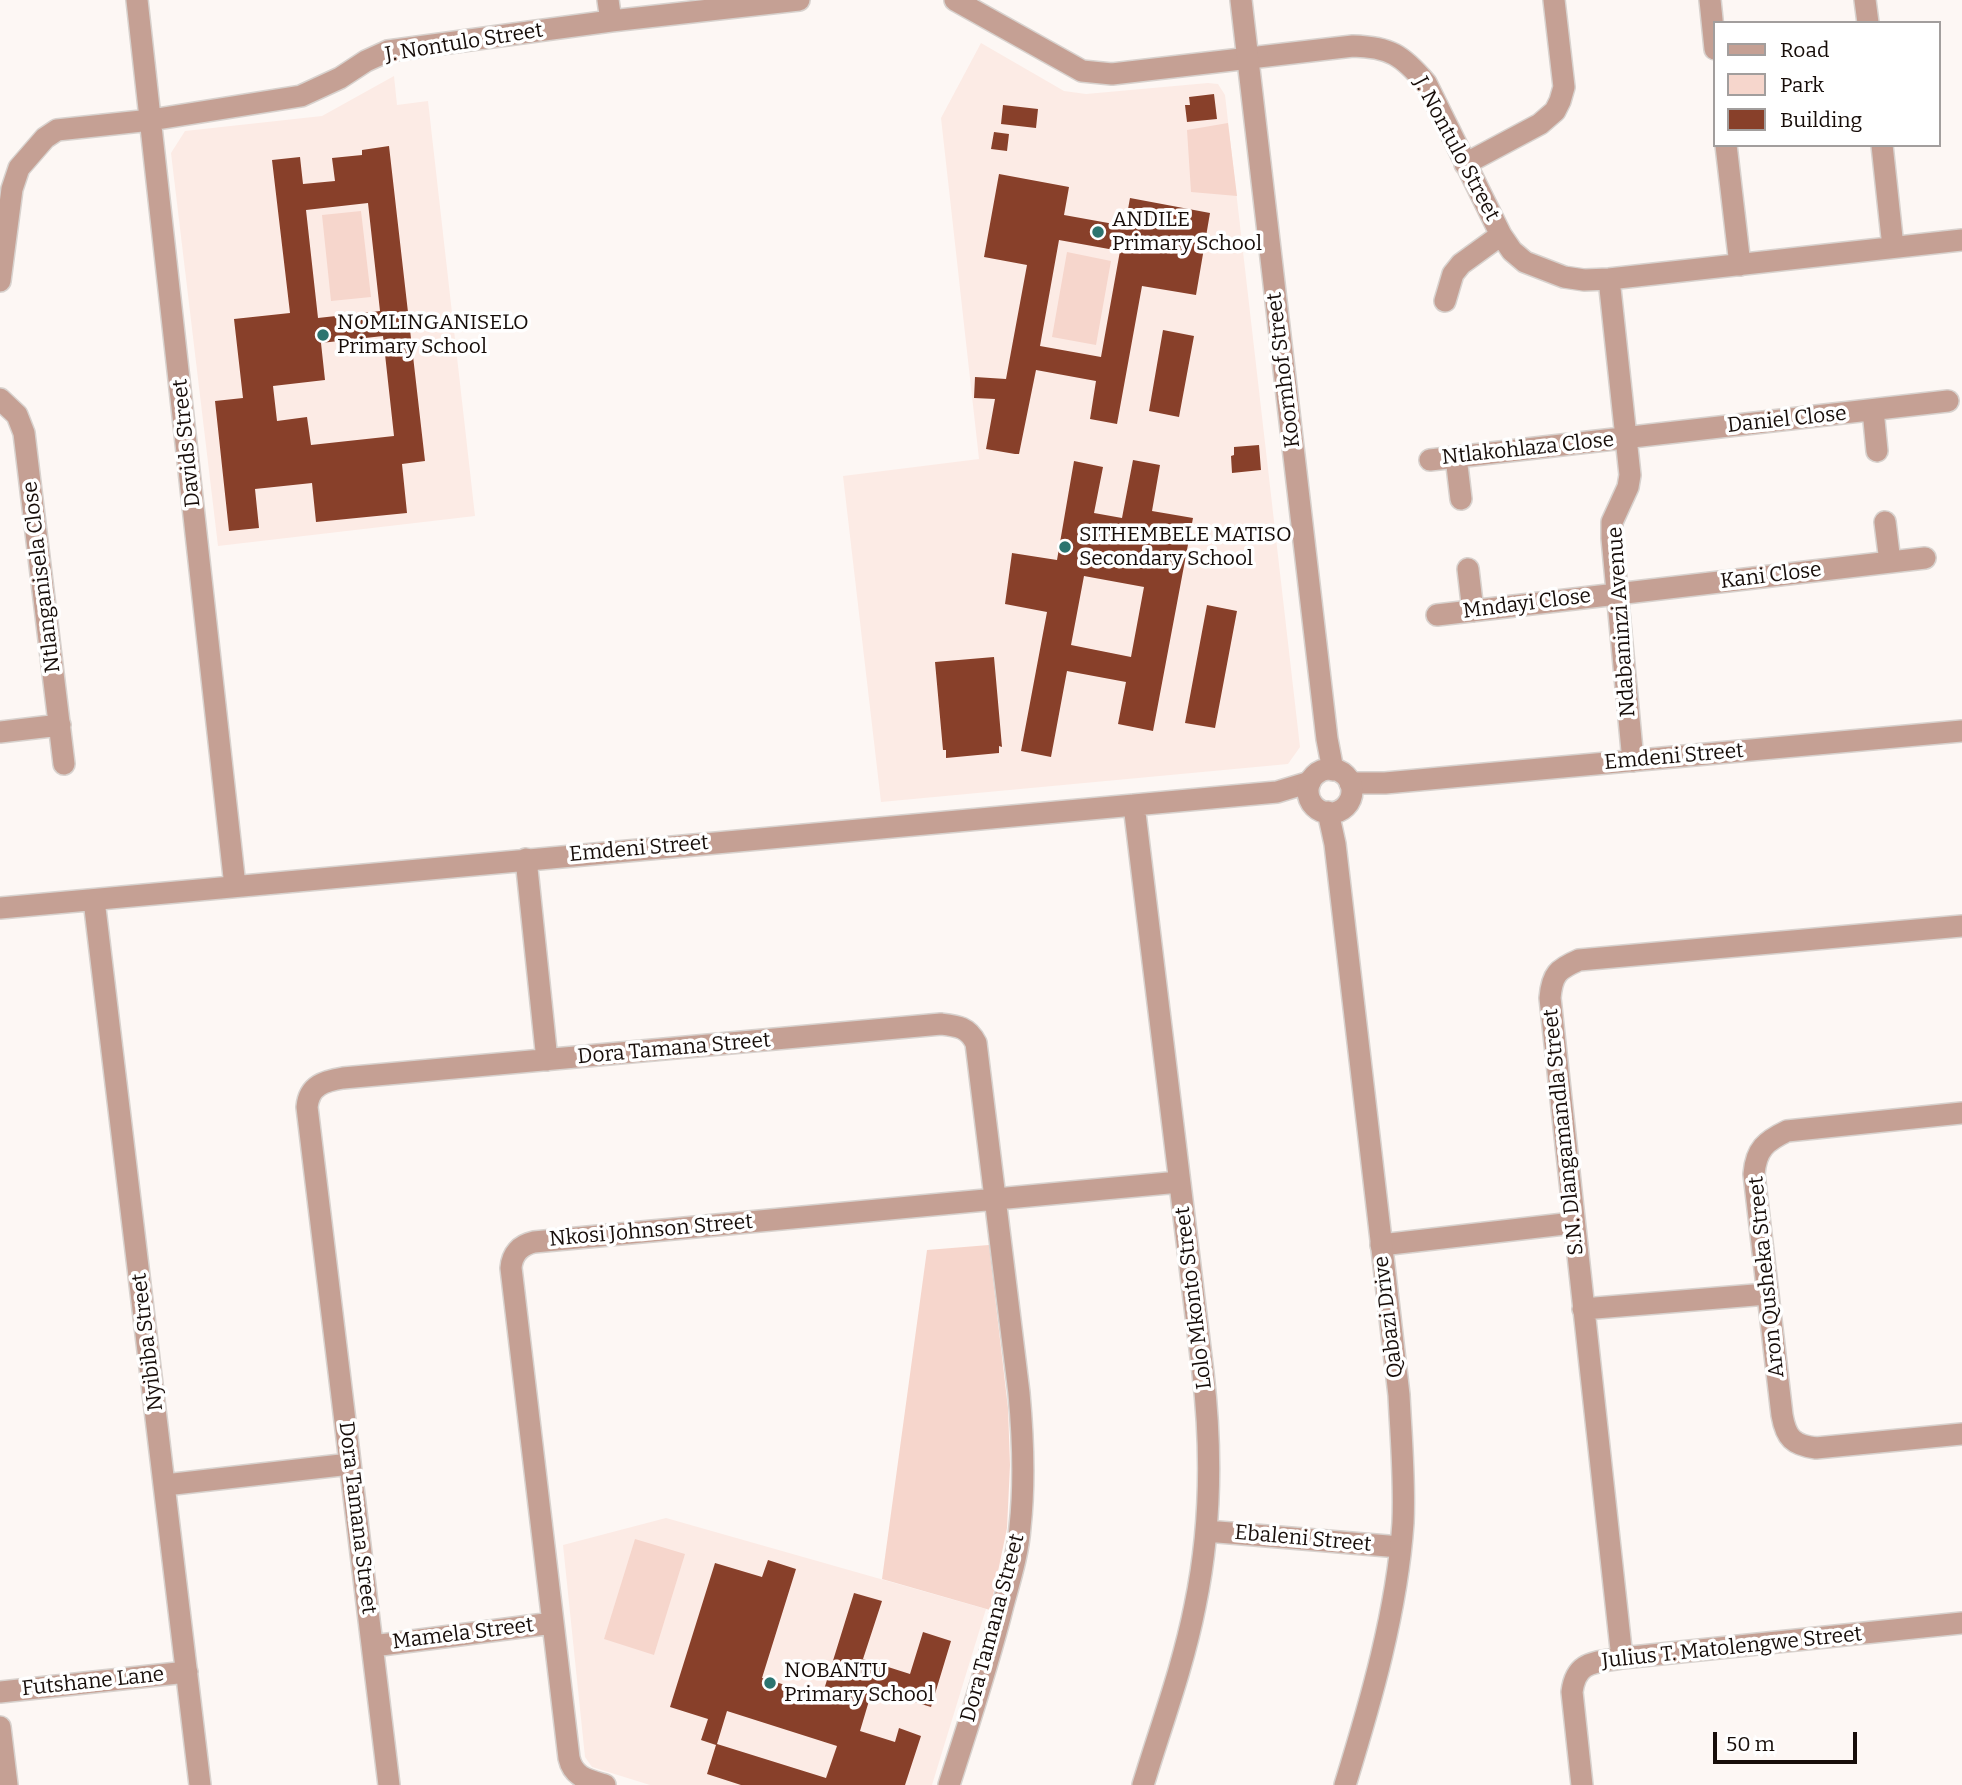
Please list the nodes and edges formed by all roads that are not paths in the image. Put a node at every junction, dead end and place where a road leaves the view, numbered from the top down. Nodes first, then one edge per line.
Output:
1 (137, 0) edge
2 (799, 0) edge
3 (956, 0) edge
4 (1241, 0) edge
5 (1554, 0) edge
6 (1710, 0) edge
7 (1865, 0) edge
8 (764, 2) edge
9 (610, 11) edge
10 (1868, 21) edge
11 (1714, 39) edge
12 (1248, 58) junction
13 (151, 120) junction
14 (1726, 147) edge
15 (1882, 147) edge
16 (1465, 164) junction
17 (1500, 234) junction
18 (1962, 240) edge
19 (1893, 247) junction
20 (1740, 265) junction
21 (1609, 279) junction
22 (0, 281) edge
23 (1445, 301) dead end
24 (0, 399) edge
25 (1948, 401) dead end
26 (1873, 410) junction
27 (1627, 438) junction
28 (1877, 451) dead end
29 (1456, 457) junction
30 (1430, 460) dead end
31 (1461, 499) dead end
32 (1885, 522) dead end
33 (1925, 558) dead end
34 (1889, 562) junction
35 (1468, 569) dead end
36 (1618, 594) junction
37 (1473, 611) junction
38 (1437, 615) dead end
39 (60, 725) junction
40 (1962, 731) edge
41 (0, 732) edge
42 (1633, 761) junction
43 (64, 764) dead end
44 (1319, 780) junction
45 (1342, 801) junction
46 (1134, 806) junction
47 (526, 859) junction
48 (235, 886) junction
49 (94, 900) junction
50 (0, 908) edge
51 (1962, 926) edge
52 (547, 1060) junction
53 (1962, 1114) edge
54 (1179, 1182) junction
55 (995, 1198) junction
56 (1573, 1223) junction
57 (1381, 1245) junction
58 (1767, 1294) junction
59 (1583, 1309) junction
60 (1962, 1434) edge
61 (349, 1464) junction
62 (165, 1485) junction
63 (1206, 1531) junction
64 (1400, 1547) junction
65 (552, 1623) junction
66 (1962, 1623) edge
67 (373, 1646) junction
68 (1622, 1658) junction
69 (187, 1672) junction
70 (0, 1692) edge
71 (0, 1727) edge
72 (7, 1785) edge
73 (200, 1785) edge
74 (389, 1785) edge
75 (605, 1785) edge
76 (949, 1785) edge
77 (1143, 1785) edge
78 (1345, 1785) edge
79 (1582, 1785) edge

1 - 13 street, Davids Street
2 - 8 street, J. Nontulo Street
3 - 12 street, J. Nontulo Street
4 - 12 street, Koornhof Street
5 - 16 street
6 - 11 street
7 - 10 street
8 - 9 street, J. Nontulo Street
9 - 13 street, J. Nontulo Street
12 - 16 street, J. Nontulo Street
12 - 44 street, Koornhof Street
13 - 22 street, J. Nontulo Street
13 - 48 street, Davids Street
14 - 20 street
15 - 19 street
16 - 17 street, J. Nontulo Street
17 - 21 street, J. Nontulo Street
17 - 23 street
18 - 19 street, J. Nontulo Street
19 - 20 street, J. Nontulo Street
20 - 21 street, J. Nontulo Street
21 - 27 street, Ndabaninzi Avenue
24 - 39 street, Ntlanganisela Close
25 - 26 street, Daniel Close
26 - 27 street, Daniel Close
26 - 28 street
27 - 29 street, Ntlakohlaza Close
27 - 36 street, Ndabaninzi Avenue
29 - 30 street, Ntlakohlaza Close
29 - 31 street
32 - 34 street
33 - 34 street, Kani Close
34 - 36 street, Kani Close
35 - 37 street
36 - 37 street, Mndayi Close
36 - 42 street, Ndabaninzi Avenue
37 - 38 street, Mndayi Close
39 - 41 street
39 - 43 street, Ntlanganisela Close
40 - 42 street, Emdeni Street
42 - 45 street, Emdeni Street
44 - 45 street
44 - 45 street
44 - 46 street, Emdeni Street
45 - 57 street, Qabazi Drive
46 - 47 street, Emdeni Street
46 - 54 street, Lolo Mkonto Street
47 - 48 street, Emdeni Street
47 - 52 street
48 - 49 street, Emdeni Street
49 - 50 street, Emdeni Street
49 - 62 street, Nyibiba Street
51 - 56 street, S.N. Dlangamandla Street
52 - 55 street, Dora Tamana Street
52 - 61 street, Dora Tamana Street
53 - 58 street, Aron Qusheka Street
54 - 55 street, Nkosi Johnson Street
54 - 63 street, Lolo Mkonto Street
55 - 65 street, Nkosi Johnson Street
55 - 76 street, Dora Tamana Street
56 - 57 street
56 - 59 street, S.N. Dlangamandla Street
57 - 64 street, Qabazi Drive
58 - 59 street
58 - 60 street, Aron Qusheka Street
59 - 68 street, S.N. Dlangamandla Street
61 - 62 street
61 - 67 street, Dora Tamana Street
62 - 69 street, Nyibiba Street
63 - 64 street, Ebaleni Street
63 - 77 street, Lolo Mkonto Street
64 - 78 street, Qabazi Drive
65 - 67 street, Mamela Street
65 - 75 street, Nkosi Johnson Street
66 - 68 street, Julius T. Matolengwe Street
67 - 74 street, Dora Tamana Street
68 - 79 street, Julius T. Matolengwe Street
69 - 70 street, Futshane Lane
69 - 73 street, Nyibiba Street
71 - 72 street

